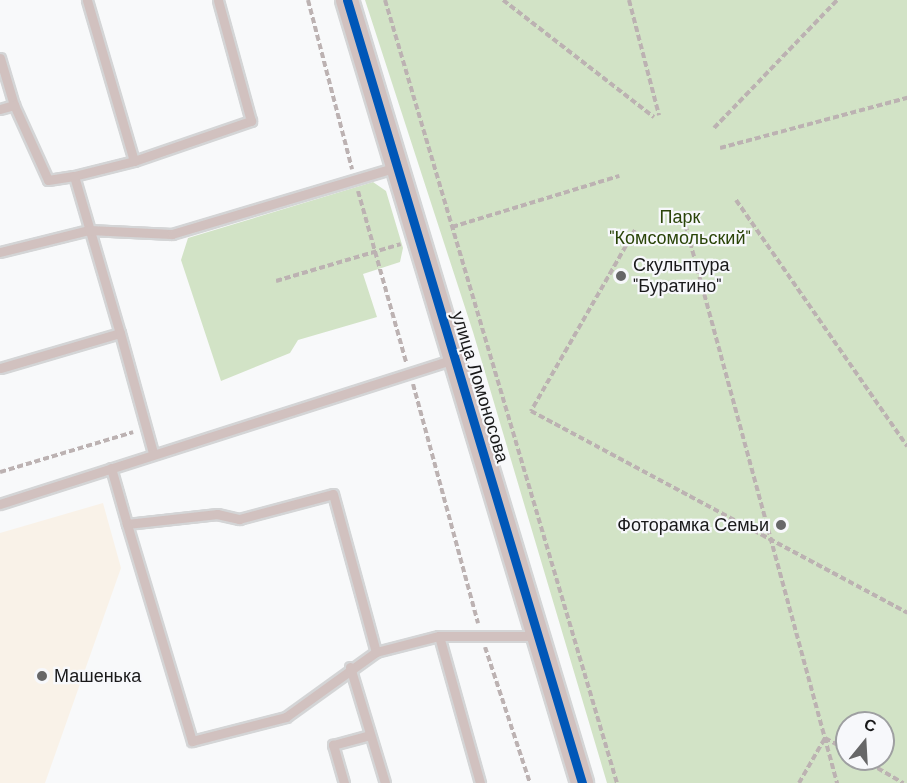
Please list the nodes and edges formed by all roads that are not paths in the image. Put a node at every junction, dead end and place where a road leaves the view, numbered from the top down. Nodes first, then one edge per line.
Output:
1 (87, 0) edge
2 (218, 0) edge
3 (347, 0) edge
4 (0, 58) edge
5 (14, 105) junction
6 (0, 109) edge
7 (134, 160) junction
8 (397, 166) junction
9 (74, 176) junction
10 (89, 230) junction
11 (0, 252) edge
12 (120, 333) junction
13 (454, 359) junction
14 (0, 368) edge
15 (153, 453) junction
16 (111, 468) junction
17 (0, 504) edge
18 (127, 524) junction
19 (439, 636) junction
20 (539, 636) junction
21 (376, 652) junction
22 (350, 666) junction
23 (370, 735) junction
24 (344, 783) edge
25 (385, 783) edge
26 (480, 783) edge
27 (582, 783) edge

1 - 7 lane
2 - 7 lane
3 - 8 street, улица Ломоносова
4 - 5 lane
5 - 6 lane
5 - 9 lane
7 - 9 lane
8 - 10 lane
8 - 13 street, улица Ломоносова
9 - 10 lane
10 - 11 lane
10 - 12 lane
12 - 14 lane
12 - 15 lane
13 - 15 lane
13 - 20 street, улица Ломоносова
15 - 16 lane
16 - 17 lane
16 - 18 lane
18 - 21 lane
18 - 22 lane
19 - 20 lane
19 - 21 lane
19 - 26 lane
20 - 27 street, улица Ломоносова
21 - 22 lane
22 - 23 lane
23 - 24 lane
23 - 25 lane

